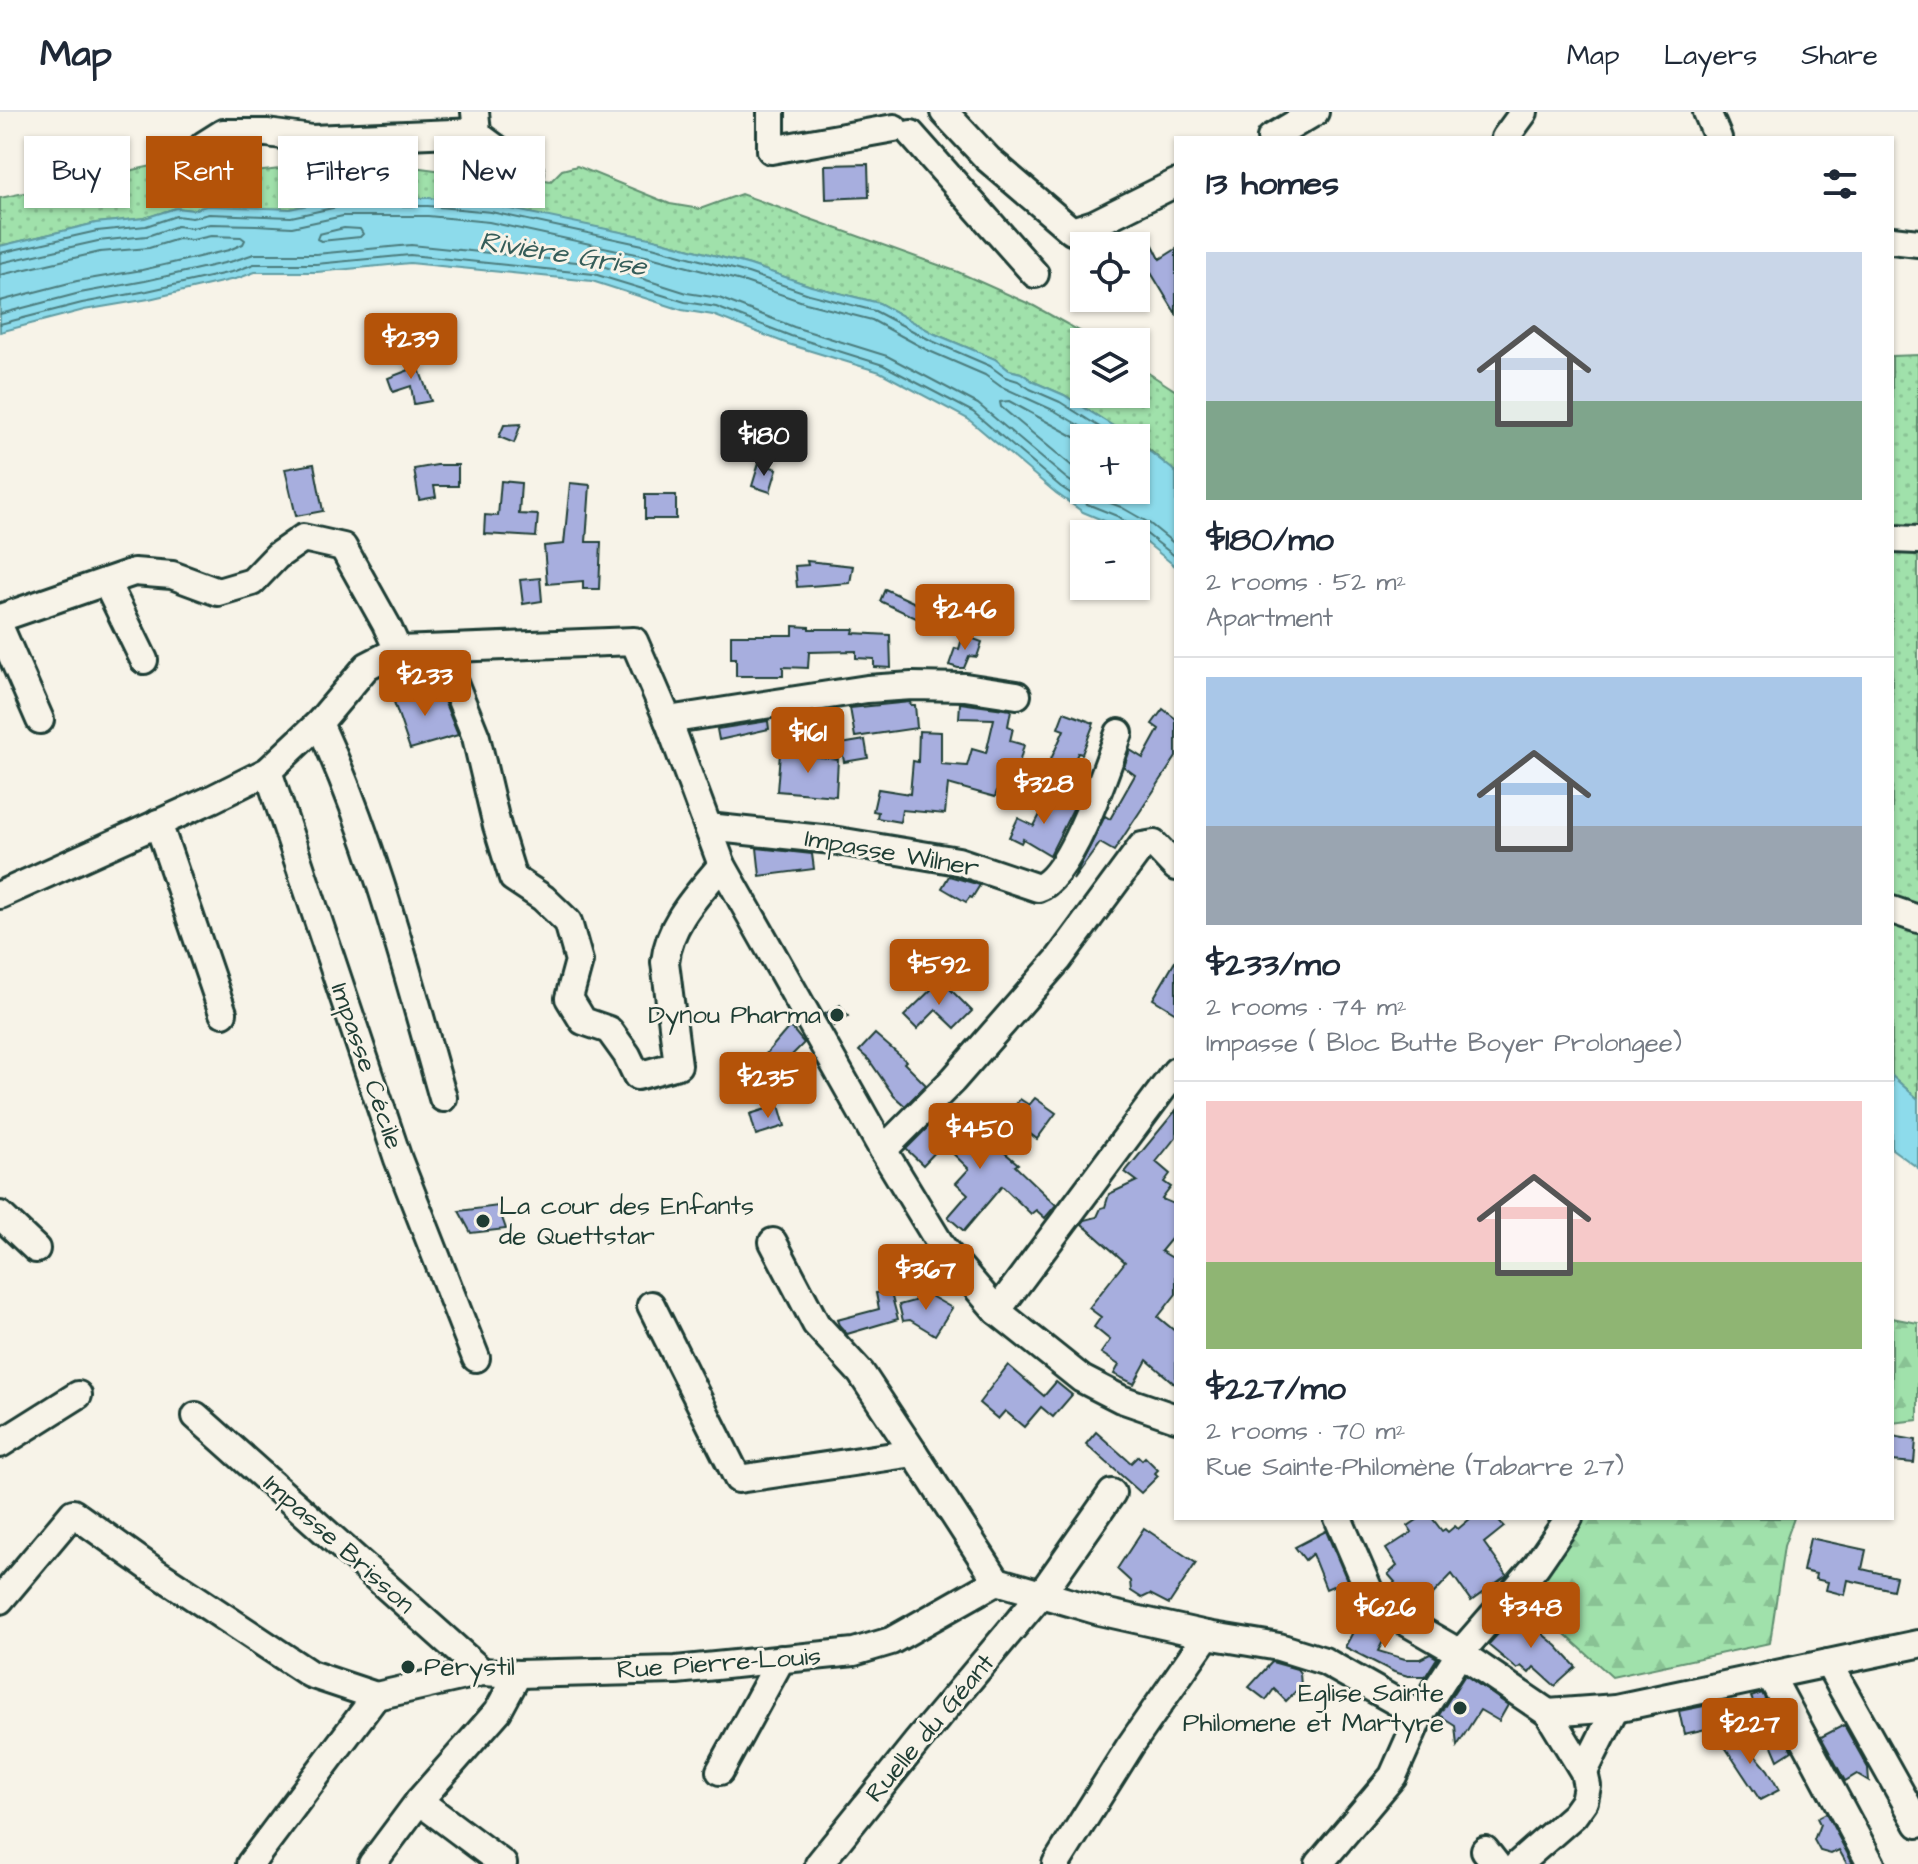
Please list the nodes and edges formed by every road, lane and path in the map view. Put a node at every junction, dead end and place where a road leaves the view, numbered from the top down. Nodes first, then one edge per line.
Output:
1 (771, 112) edge
2 (937, 112) edge
3 (944, 112) edge
4 (1315, 112) edge
5 (1524, 112) edge
6 (1707, 112) edge
7 (476, 122) edge
8 (897, 125) edge
9 (218, 136) edge
10 (491, 136) edge
11 (1274, 136) edge
12 (1506, 136) edge
13 (1717, 136) edge
14 (1174, 184) edge
15 (1894, 240) edge
16 (1918, 243) edge
17 (1035, 274) dead end
18 (1894, 539) edge
19 (1918, 540) edge
20 (106, 582) junction
21 (0, 618) edge
22 (0, 628) edge
23 (398, 650) junction
24 (441, 650) junction
25 (144, 660) dead end
26 (1017, 695) dead end
27 (40, 720) dead end
28 (668, 720) junction
29 (319, 723) junction
30 (1119, 733) dead end
31 (268, 771) junction
32 (158, 823) junction
33 (708, 827) junction
34 (722, 865) junction
35 (1174, 865) edge
36 (0, 895) edge
37 (1894, 911) edge
38 (1918, 919) edge
39 (223, 1013) dead end
40 (1172, 1083) edge
41 (443, 1098) dead end
42 (883, 1150) junction
43 (0, 1215) edge
44 (773, 1242) dead end
45 (36, 1249) dead end
46 (651, 1305) dead end
47 (997, 1311) junction
48 (476, 1358) dead end
49 (78, 1395) dead end
50 (196, 1416) dead end
51 (1174, 1417) edge
52 (0, 1444) edge
53 (914, 1453) junction
54 (1112, 1493) dead end
55 (1339, 1520) edge
56 (1568, 1520) edge
57 (997, 1581) junction
58 (1042, 1593) junction
59 (0, 1600) edge
60 (1207, 1635) junction
61 (1918, 1644) edge
62 (1460, 1653) junction
63 (781, 1659) junction
64 (1828, 1663) junction
65 (482, 1672) junction
66 (518, 1674) junction
67 (1770, 1675) junction
68 (376, 1696) junction
69 (1616, 1708) junction
70 (1548, 1713) junction
71 (1420, 1715) junction
72 (720, 1771) dead end
73 (1584, 1772) junction
74 (419, 1801) junction
75 (1918, 1824) edge
76 (250, 1864) edge
77 (372, 1864) edge
78 (503, 1864) edge
79 (819, 1864) edge
80 (1056, 1864) edge
81 (1319, 1864) edge
82 (1518, 1864) edge
83 (1871, 1864) edge

1 - 8 street
2 - 8 street
3 - 14 street
4 - 11 street
5 - 12 street
6 - 13 street
7 - 9 street
7 - 10 street
8 - 17 street
15 - 16 street
18 - 19 street
20 - 21 street
20 - 23 street
20 - 25 street
22 - 27 street
23 - 24 street
23 - 29 street
24 - 28 street
24 - 34 street
26 - 28 street
28 - 33 street
29 - 31 street
29 - 41 street
30 - 33 street, Impasse Wilner
31 - 32 street
31 - 48 street, Impasse Cécile
32 - 36 street
32 - 39 street
33 - 34 street
34 - 42 street
35 - 42 street
37 - 38 street
40 - 47 street
42 - 47 street
43 - 45 street
44 - 53 street
46 - 53 street
47 - 51 street
49 - 52 street
50 - 65 street, Impasse Brisson
53 - 57 street
54 - 58 street, Ruelle du Géant
55 - 62 street
56 - 62 street
57 - 58 street
57 - 63 street, Rue Pierre-Louis
58 - 60 street
58 - 79 street, Ruelle du Géant
59 - 68 street
60 - 71 street
60 - 80 street
61 - 64 street
62 - 70 street
62 - 71 street
63 - 66 street, Rue Pierre-Louis
63 - 72 street
64 - 67 street
64 - 75 street
65 - 66 street, Rue Pierre-Louis
65 - 68 street, Rue Pierre-Louis
66 - 74 street
67 - 69 street
67 - 83 street
68 - 76 street
69 - 70 street
69 - 73 street
70 - 73 street
71 - 81 street
73 - 82 street
74 - 77 street
74 - 78 street

